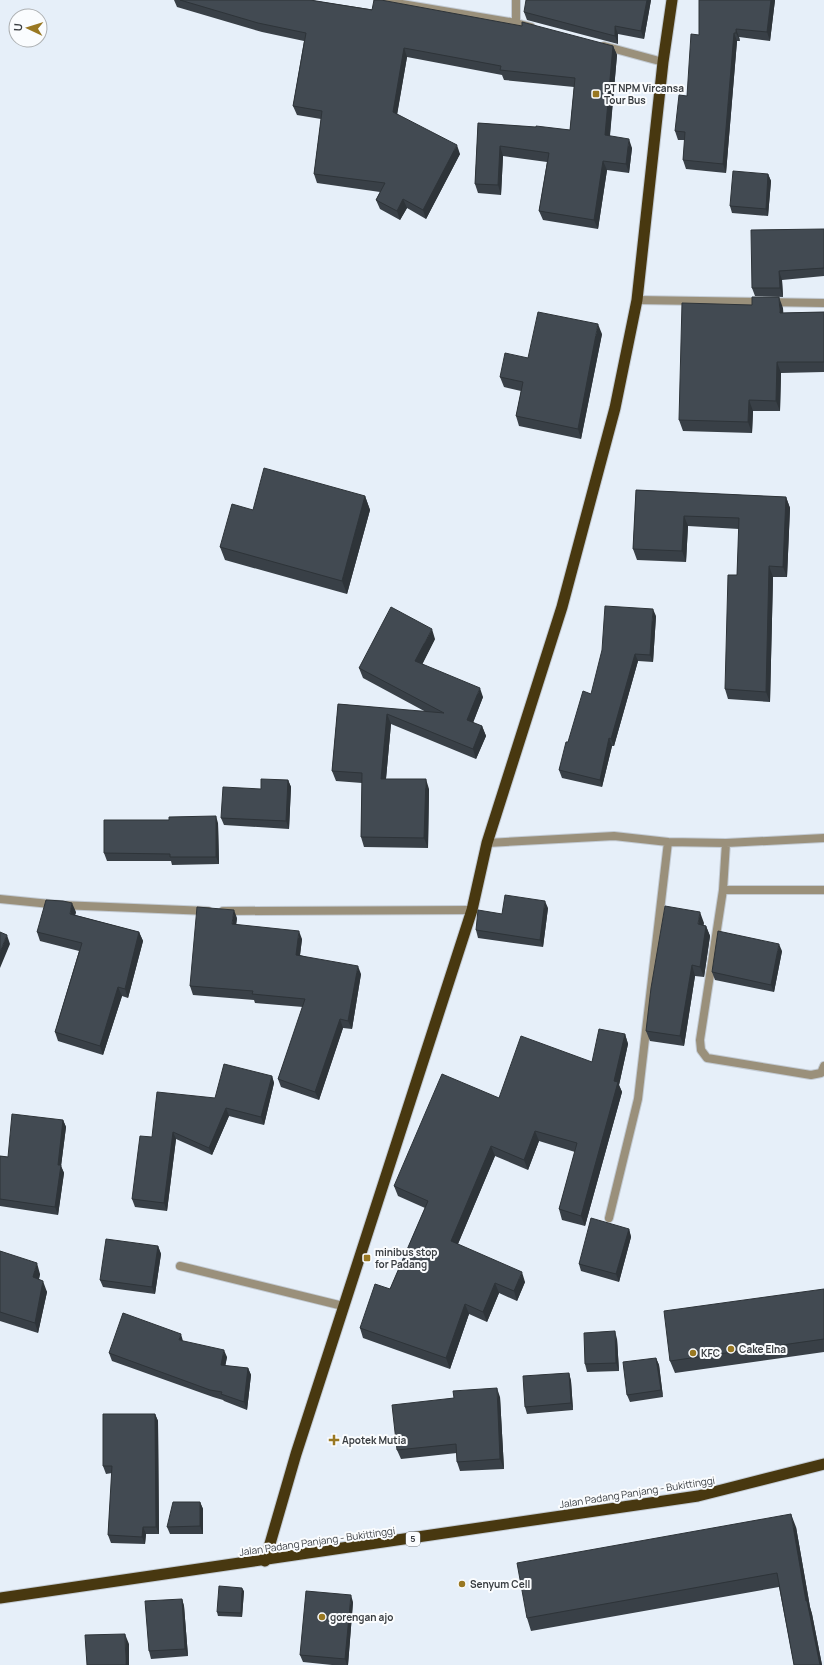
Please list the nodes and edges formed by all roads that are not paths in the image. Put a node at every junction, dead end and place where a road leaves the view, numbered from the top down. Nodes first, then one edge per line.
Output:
1 (378, 0) edge
2 (516, 0) edge
3 (672, 0) edge
4 (516, 23) junction
5 (538, 29) edge
6 (597, 44) edge
7 (663, 62) junction
8 (637, 300) junction
9 (824, 303) edge
10 (824, 838) edge
11 (668, 842) junction
12 (487, 843) junction
13 (726, 843) junction
14 (723, 890) junction
15 (824, 890) edge
16 (0, 899) edge
17 (472, 910) junction
18 (824, 1066) edge
19 (609, 1218) dead end
20 (180, 1266) dead end
21 (343, 1306) junction
22 (824, 1464) edge
23 (265, 1561) junction
24 (0, 1598) edge

1 - 4 street
2 - 4 street
3 - 7 highway
4 - 5 street
6 - 7 street
7 - 8 highway
8 - 9 street
8 - 12 highway
10 - 13 street
11 - 12 street
11 - 13 street
11 - 19 street
12 - 17 highway
13 - 14 street
14 - 15 street
14 - 18 street
16 - 17 street
17 - 21 highway
20 - 21 street
21 - 23 highway
22 - 23 highway, Jalan Padang Panjang - Bukittinggi / 5
23 - 24 highway, Jalan Padang Panjang - Bukittinggi / 5

